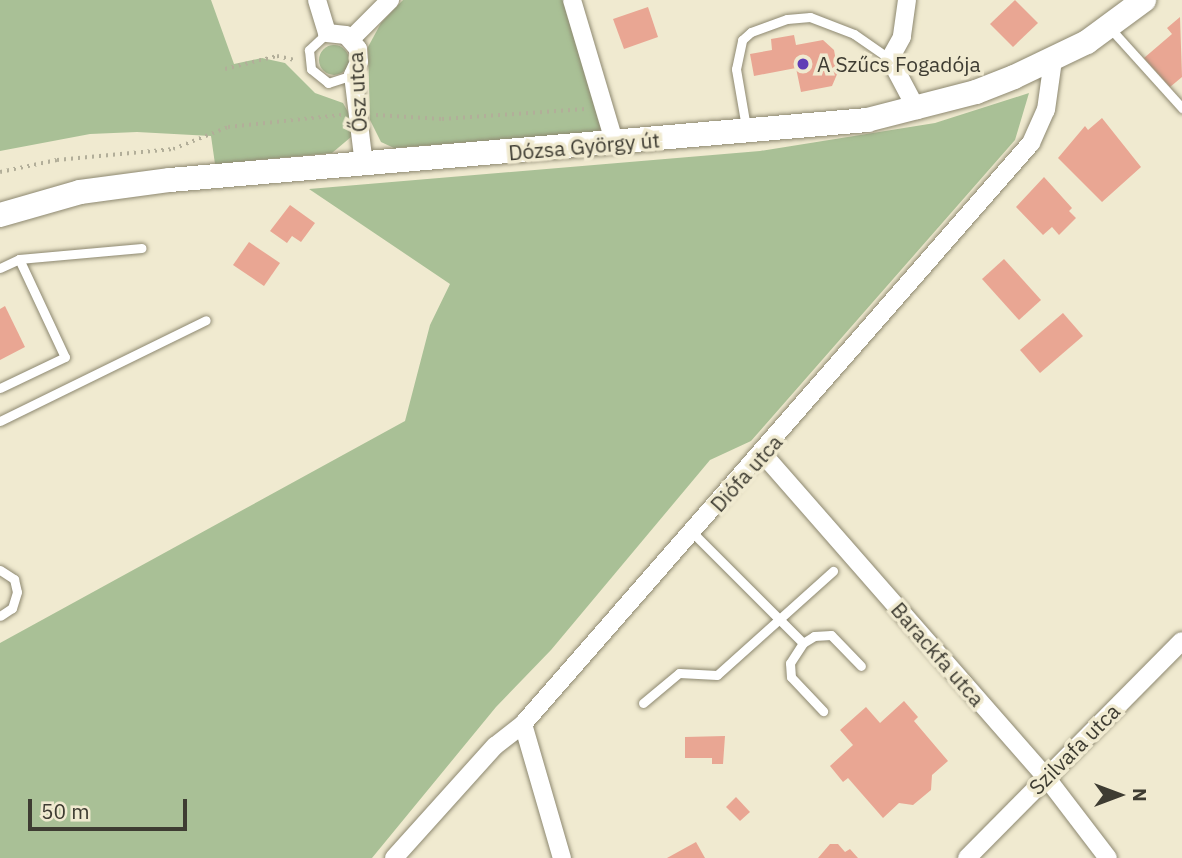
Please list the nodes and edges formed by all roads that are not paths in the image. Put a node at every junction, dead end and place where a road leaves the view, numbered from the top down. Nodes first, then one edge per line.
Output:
1 (317, 0) edge
2 (390, 0) edge
3 (572, 0) edge
4 (906, 0) edge
5 (1144, 0) edge
6 (1109, 26) junction
7 (327, 33) junction
8 (352, 38) junction
9 (890, 59) junction
10 (1053, 60) junction
11 (353, 75) junction
12 (1182, 108) edge
13 (916, 110) junction
14 (747, 130) junction
15 (615, 144) junction
16 (364, 165) junction
17 (0, 215) edge
18 (142, 247) dead end
19 (19, 259) junction
20 (0, 268) edge
21 (206, 320) dead end
22 (0, 388) edge
23 (0, 421) edge
24 (763, 454) junction
25 (692, 532) junction
26 (0, 570) edge
27 (833, 571) dead end
28 (0, 616) edge
29 (782, 617) junction
30 (1182, 641) edge
31 (803, 643) junction
32 (861, 666) dead end
33 (643, 703) dead end
34 (823, 711) dead end
35 (523, 724) junction
36 (1046, 778) junction
37 (394, 858) edge
38 (562, 858) edge
39 (967, 858) edge
40 (1108, 858) edge

1 - 7 street, Ősz utca
2 - 8 street
3 - 15 street
4 - 9 street
5 - 6 main road, Dózsa György út
6 - 10 main road, Dózsa György út
6 - 12 lane
7 - 8 street, Ősz utca
7 - 11 lane
8 - 11 street, Ősz utca
9 - 13 street
9 - 14 lane
10 - 13 main road, Dózsa György út
10 - 24 street, Diófa utca
11 - 16 street, Ősz utca
13 - 14 main road, Dózsa György út
14 - 15 main road, Dózsa György út
15 - 16 main road, Dózsa György út
16 - 17 main road, Dózsa György út
18 - 19 lane
19 - 20 lane
19 - 22 lane
21 - 23 lane
24 - 25 street, Diófa utca
24 - 36 street, Barackfa utca
25 - 29 lane
25 - 35 street, Diófa utca
26 - 28 lane
27 - 29 lane
29 - 31 lane
29 - 33 lane
30 - 36 street, Szilvafa utca
31 - 32 lane
31 - 34 lane
35 - 37 street, Diófa utca
35 - 38 street
36 - 39 street, Szilvafa utca
36 - 40 street, Barackfa utca

